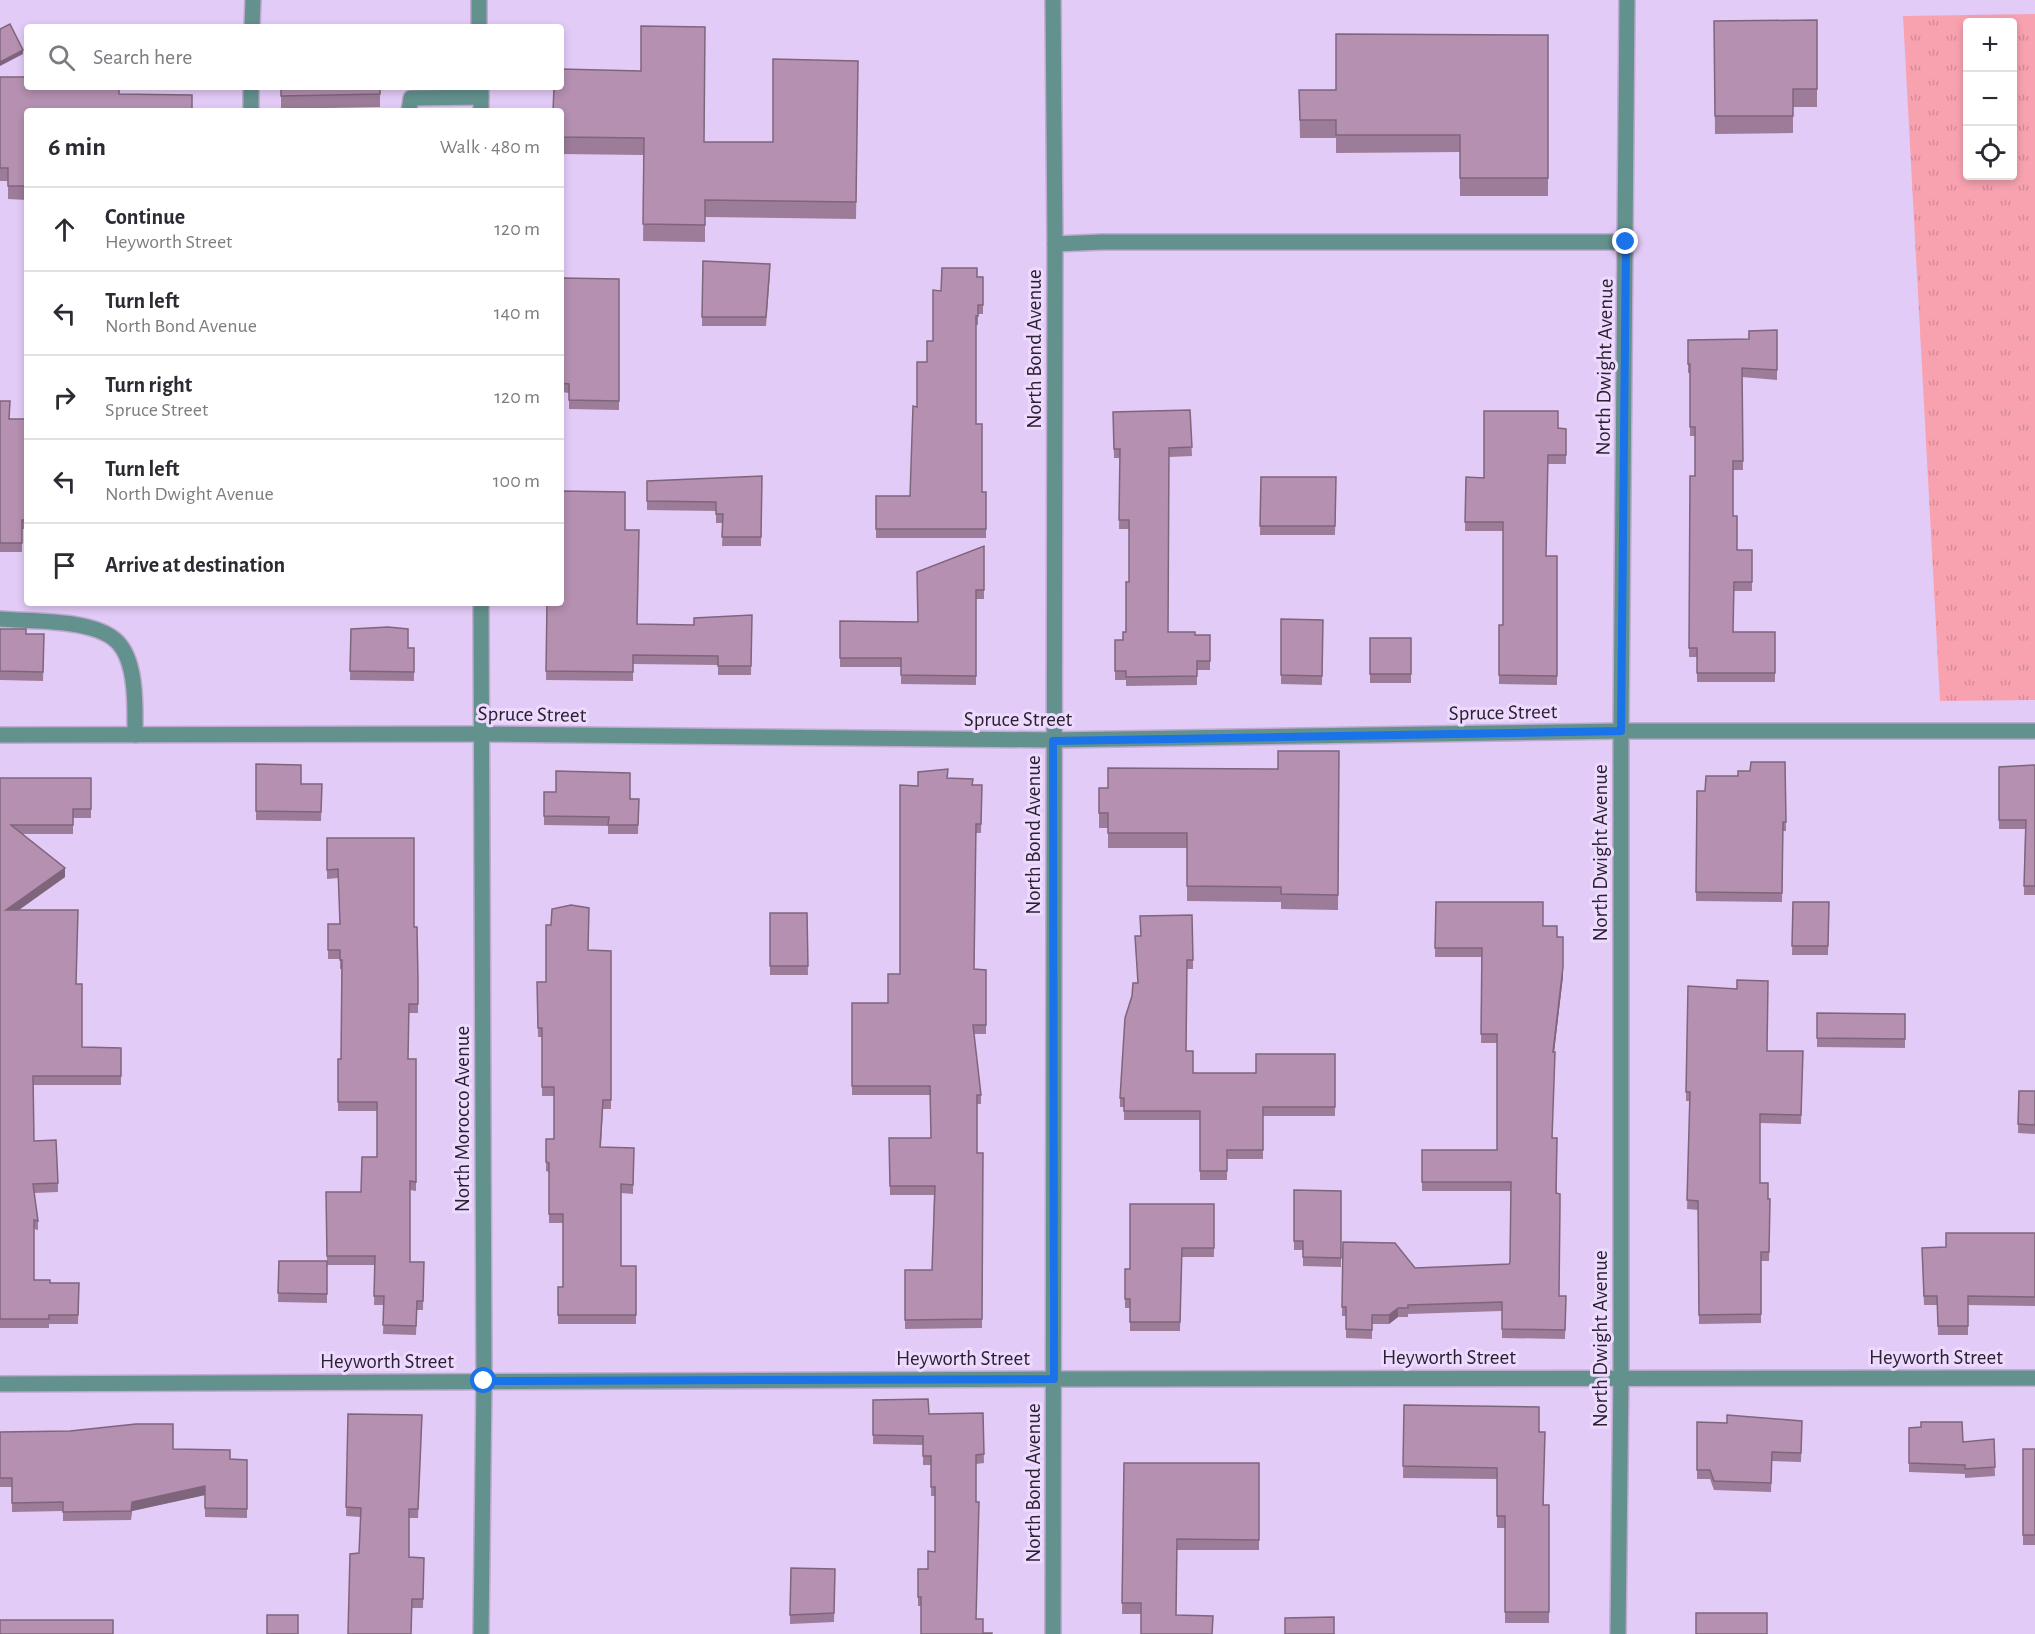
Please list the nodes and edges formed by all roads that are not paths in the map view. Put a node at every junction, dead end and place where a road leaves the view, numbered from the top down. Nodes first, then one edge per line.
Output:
1 (253, 0) edge
2 (479, 0) edge
3 (1053, 0) edge
4 (1627, 0) edge
5 (252, 24) edge
6 (479, 24) edge
7 (251, 90) edge
8 (481, 98) edge
9 (251, 108) edge
10 (409, 108) edge
11 (1626, 242) junction
12 (1055, 244) junction
13 (481, 606) edge
14 (0, 620) edge
15 (1621, 731) junction
16 (2035, 731) edge
17 (481, 734) junction
18 (0, 735) edge
19 (135, 735) junction
20 (1053, 741) junction
21 (1621, 1378) junction
22 (2035, 1378) edge
23 (1054, 1379) junction
24 (484, 1381) junction
25 (0, 1384) edge
26 (481, 1634) edge
27 (1053, 1634) edge
28 (1618, 1634) edge

1 - 5 street
2 - 6 street
3 - 12 street, North Bond Avenue
4 - 11 street, North Dwight Avenue
7 - 9 street
8 - 10 street
11 - 12 street
11 - 15 street, North Dwight Avenue
12 - 20 street, North Bond Avenue
13 - 17 street, North Morocco Avenue
14 - 19 street
15 - 16 street, Spruce Street
15 - 20 street, Spruce Street
15 - 21 street, North Dwight Avenue
17 - 19 street, Spruce Street
17 - 20 street, Spruce Street
17 - 24 street, North Morocco Avenue
18 - 19 street, Spruce Street
20 - 23 street, North Bond Avenue
21 - 22 street, Heyworth Street
21 - 23 street, Heyworth Street
21 - 28 street, North Dwight Avenue
23 - 24 street, Heyworth Street
23 - 27 street, North Bond Avenue
24 - 25 street, Heyworth Street
24 - 26 street, North Morocco Avenue

